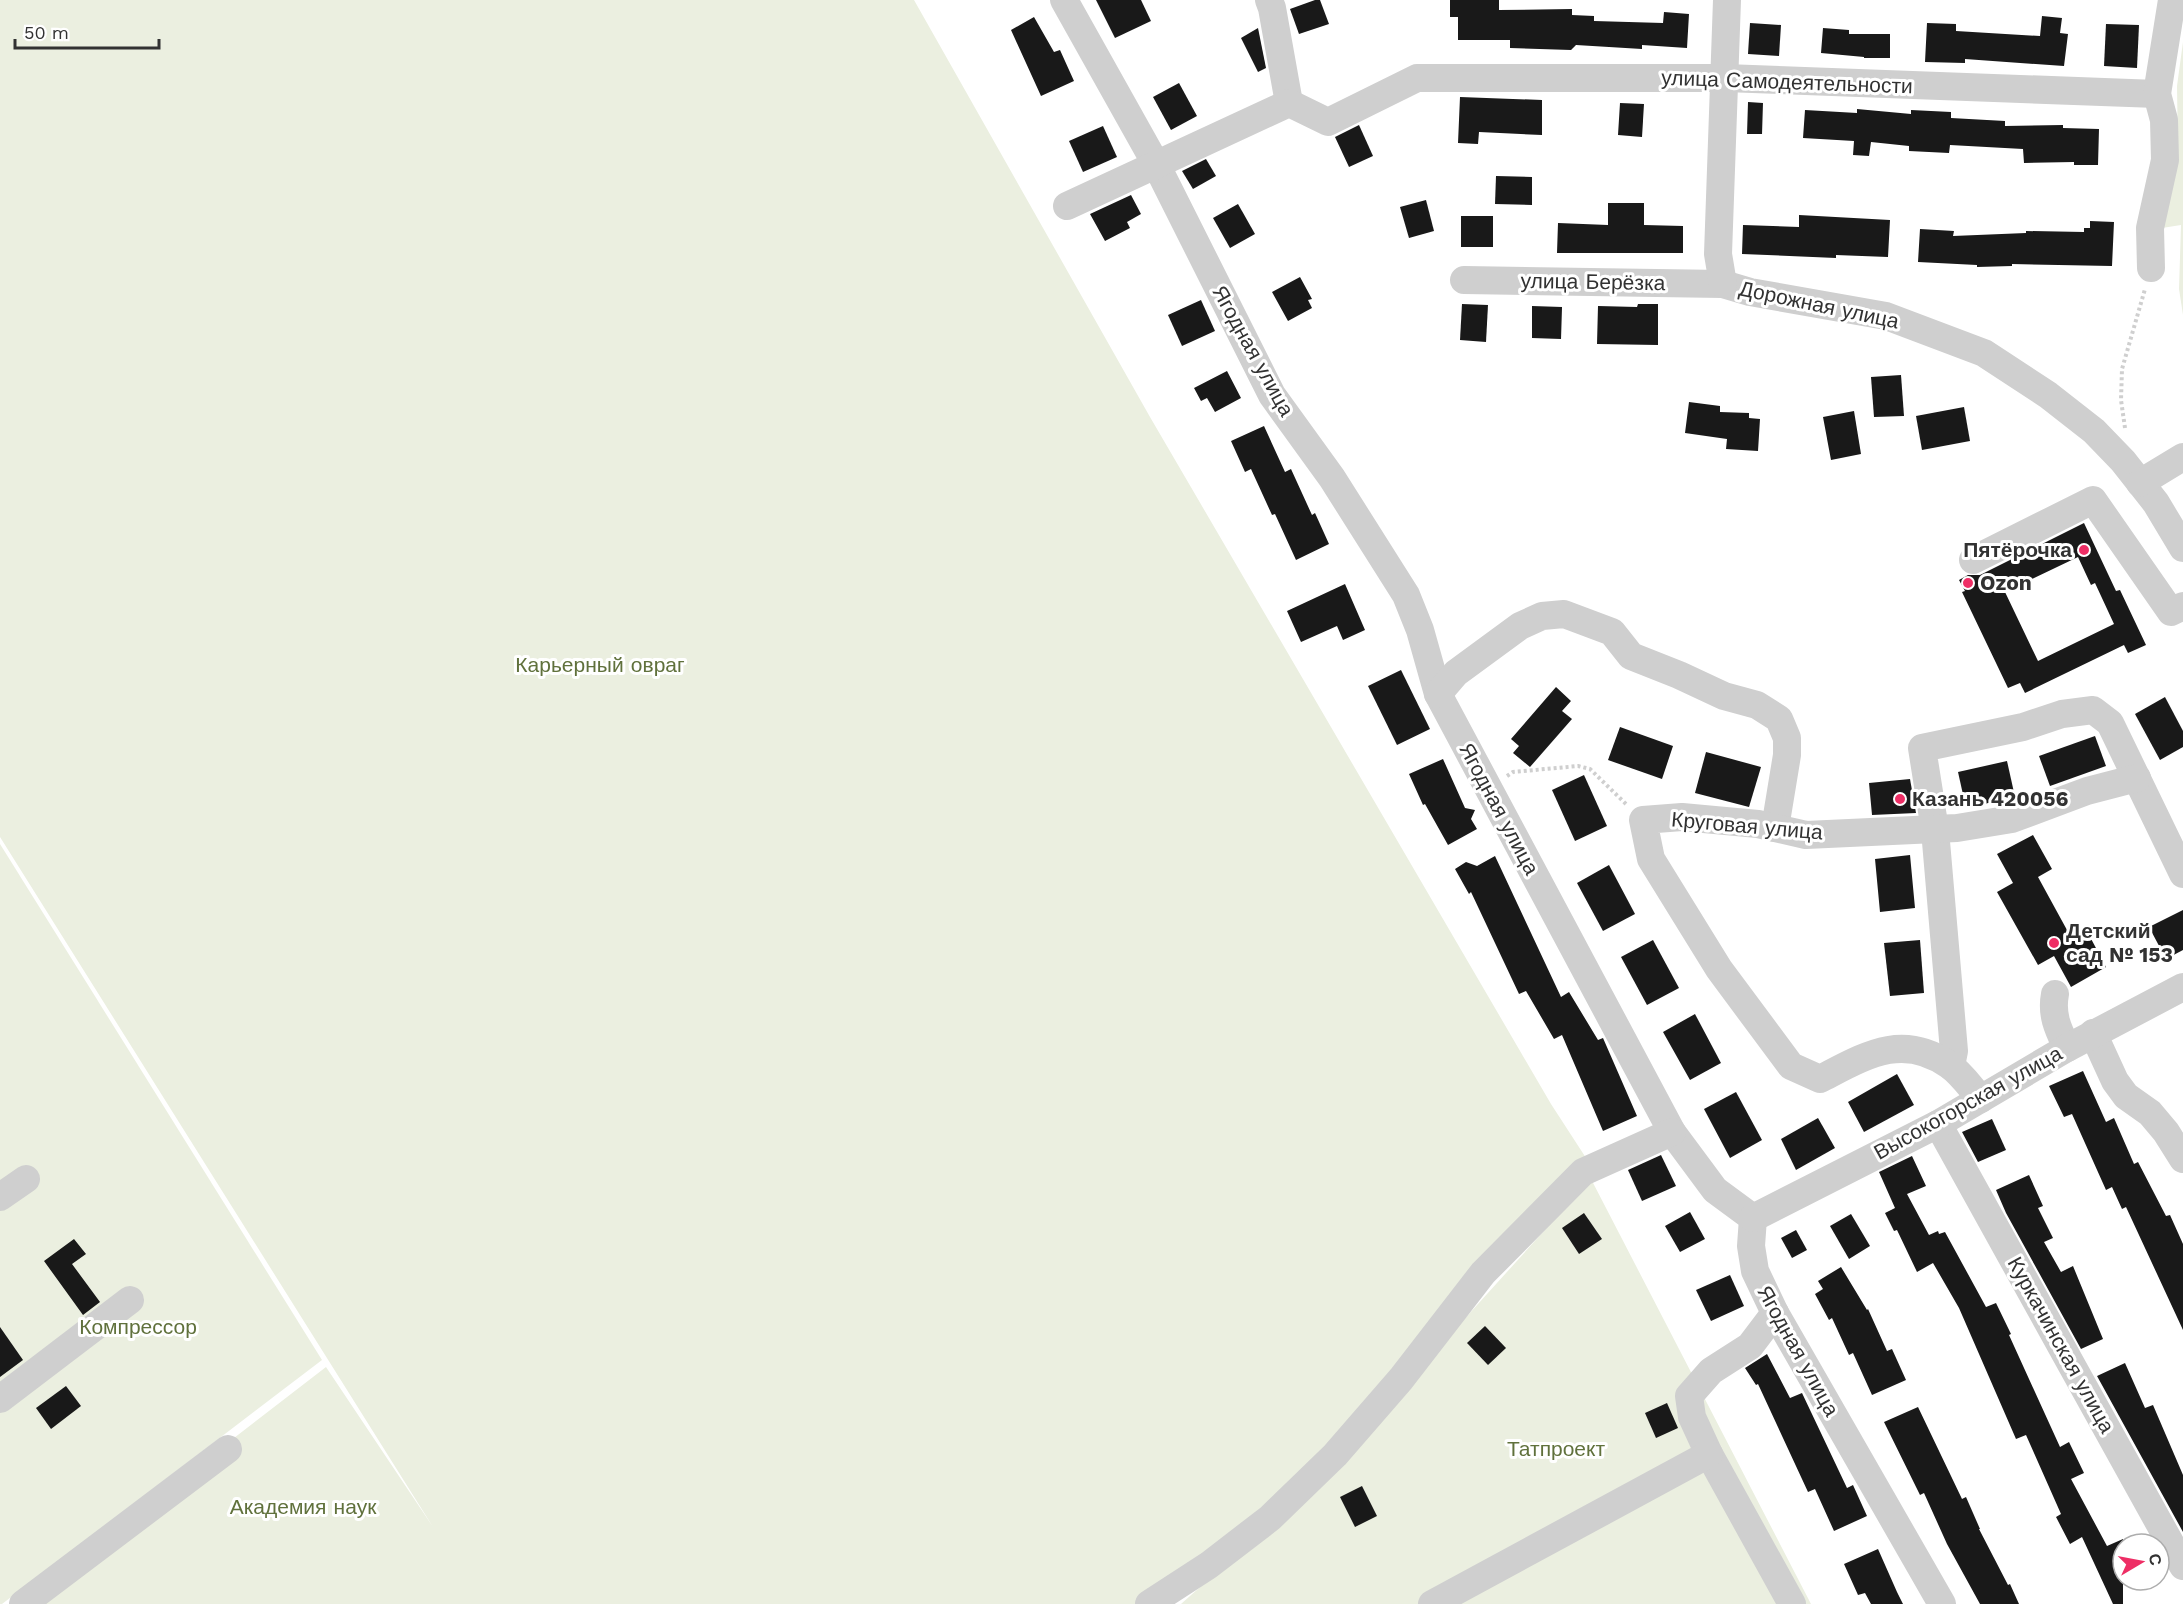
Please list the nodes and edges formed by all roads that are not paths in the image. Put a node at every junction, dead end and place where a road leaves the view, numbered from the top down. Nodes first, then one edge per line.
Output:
1 (1064, 0) edge
2 (1269, 0) edge
3 (1727, 0) edge
4 (2172, 0) edge
5 (1725, 78) junction
6 (2157, 94) junction
7 (1289, 103) junction
8 (2174, 164) edge
9 (1157, 166) junction
10 (1066, 206) dead end
11 (2151, 268) road end
12 (1464, 280) dead end
13 (1723, 284) junction
14 (2183, 458) edge
15 (2140, 483) junction
16 (2183, 548) edge
17 (1973, 560) dead end
18 (2183, 606) edge
19 (1438, 694) junction
20 (2137, 778) junction
21 (1775, 828) junction
22 (1935, 830) junction
23 (2183, 874) edge
24 (2183, 987) edge
25 (2055, 994) dead end
26 (2093, 1034) junction
27 (2067, 1048) junction
28 (1951, 1066) junction
29 (1981, 1099) junction
30 (1938, 1124) junction
31 (1672, 1132) junction
32 (2183, 1159) edge
33 (26, 1179) dead end
34 (0, 1197) edge
35 (1753, 1218) junction
36 (130, 1300) dead end
37 (1775, 1313) junction
38 (0, 1399) edge
39 (228, 1449) dead end
40 (1709, 1454) junction
41 (2183, 1566) edge
42 (23, 1604) edge
43 (1149, 1604) edge
44 (1432, 1604) edge
45 (1792, 1604) edge
46 (1942, 1604) edge

1 - 9 street, Ягодная улица
2 - 7 street
3 - 5 street, Дорожная улица
4 - 6 street
5 - 6 street, улица Самодеятельности
5 - 7 street, улица Самодеятельности
5 - 13 street, Дорожная улица
6 - 8 street
7 - 9 street
8 - 11 street
9 - 10 street
9 - 19 street, Ягодная улица
12 - 13 street, улица Берёзка
13 - 15 street, Дорожная улица
14 - 15 street
15 - 16 street, Дорожная улица
17 - 18 street
19 - 21 street
19 - 31 street, Ягодная улица
20 - 22 street, Круговая улица
20 - 22 street
20 - 23 street
21 - 22 street, Круговая улица
21 - 28 street, Круговая улица
22 - 28 street
24 - 26 street, Высокогорская улица
25 - 27 street
26 - 27 street, Высокогорская улица
26 - 32 street
27 - 29 street, Высокогорская улица
28 - 29 street, Круговая улица
29 - 30 street, Высокогорская улица
30 - 35 street, Высокогорская улица
30 - 41 street, Куркачинская улица
31 - 35 street, Ягодная улица
31 - 43 street
33 - 34 street
35 - 37 street, Ягодная улица
36 - 38 street
37 - 40 street
37 - 46 street, Ягодная улица
39 - 42 street
40 - 44 street
40 - 45 street

